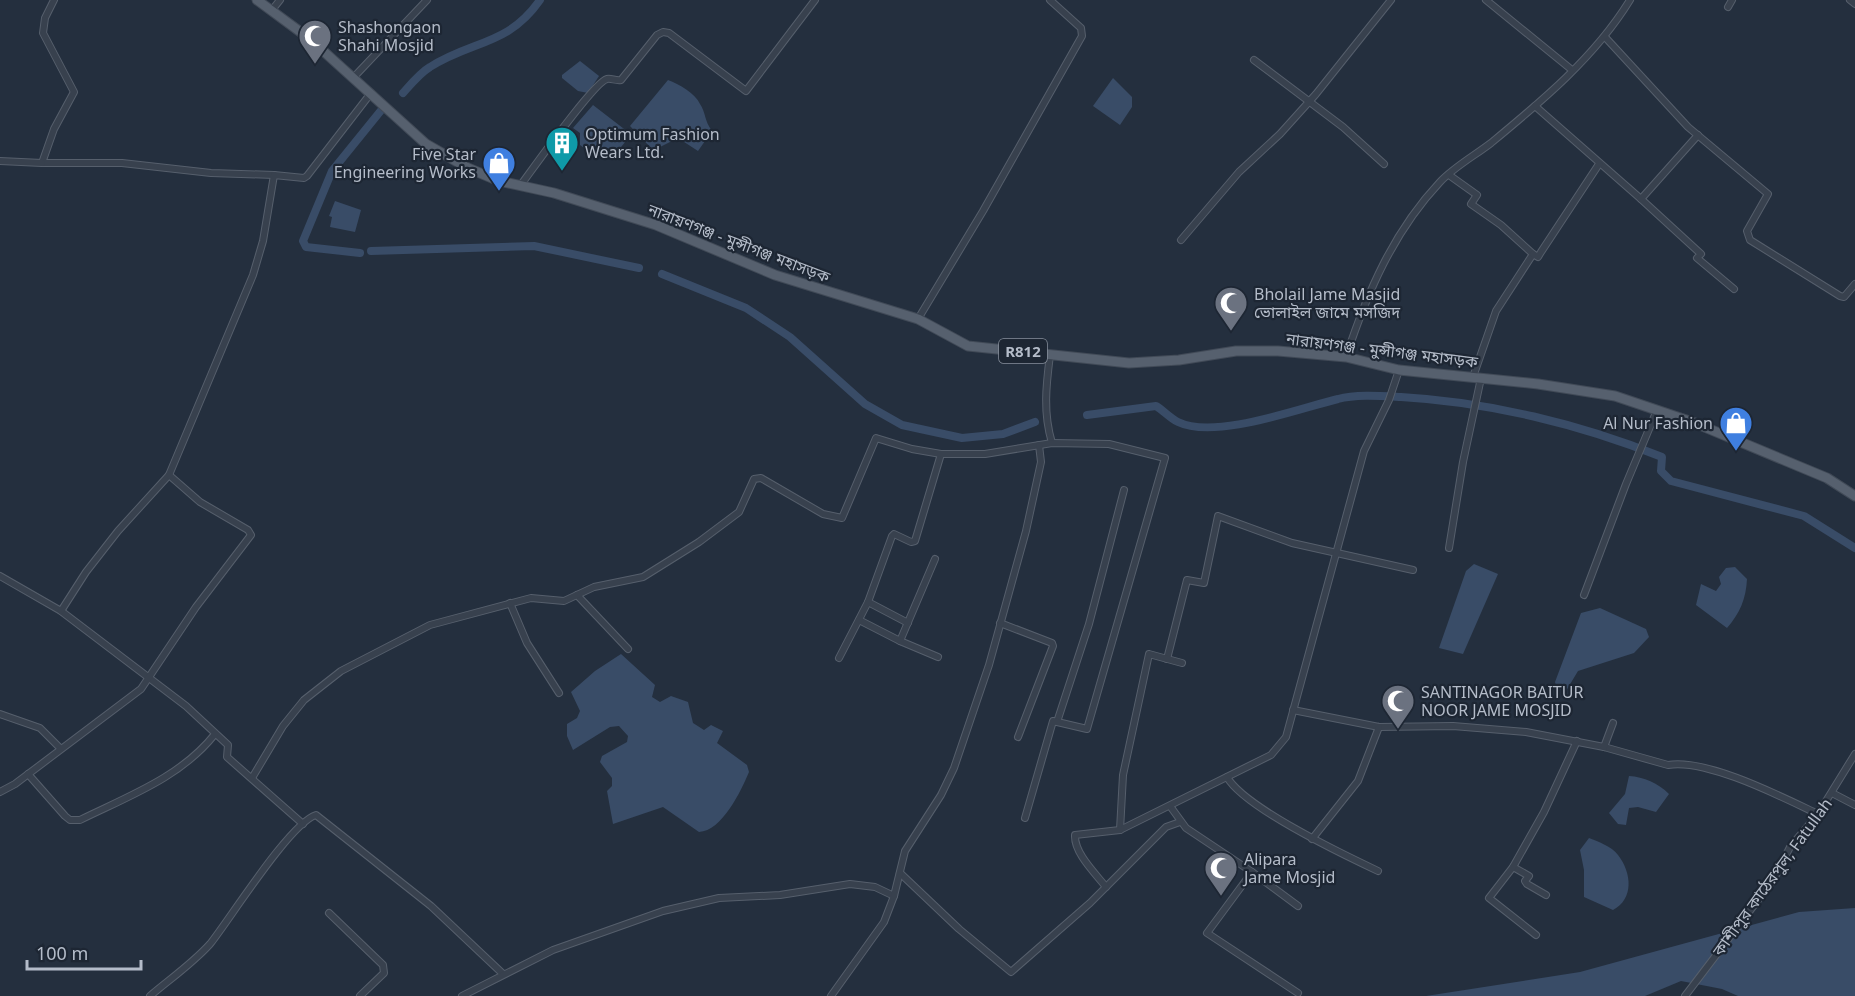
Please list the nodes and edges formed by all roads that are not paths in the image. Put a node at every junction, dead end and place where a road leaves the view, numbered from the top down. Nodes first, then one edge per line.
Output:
1 (54, 0) edge
2 (257, 0) edge
3 (280, 0) edge
4 (427, 0) edge
5 (815, 0) edge
6 (1050, 0) edge
7 (1391, 0) edge
8 (1486, 0) edge
9 (1630, 0) edge
10 (1732, 0) edge
11 (1850, 0) edge
12 (1855, 4) edge
13 (1728, 7) dead end
14 (272, 10) junction
15 (1605, 37) junction
16 (1254, 60) dead end
17 (1572, 70) junction
18 (353, 78) junction
19 (371, 93) junction
20 (1310, 101) junction
21 (1535, 106) junction
22 (1698, 135) junction
23 (0, 161) edge
24 (42, 163) junction
25 (1384, 164) dead end
26 (1599, 164) junction
27 (274, 175) junction
28 (1449, 175) junction
29 (520, 186) junction
30 (1641, 199) junction
31 (1181, 240) dead end
32 (1533, 254) junction
33 (1855, 284) edge
34 (1734, 289) dead end
35 (918, 319) junction
36 (1050, 355) junction
37 (1346, 357) junction
38 (1399, 370) junction
39 (1477, 378) junction
40 (1657, 410) junction
41 (1052, 443) junction
42 (1039, 445) junction
43 (941, 453) junction
44 (169, 476) junction
45 (1124, 490) dead end
46 (1855, 496) edge
47 (1449, 548) dead end
48 (1338, 553) junction
49 (935, 559) dead end
50 (1413, 570) dead end
51 (0, 576) edge
52 (577, 595) junction
53 (1584, 595) dead end
54 (868, 602) junction
55 (510, 603) junction
56 (61, 611) junction
57 (858, 620) junction
58 (908, 623) junction
59 (1000, 623) junction
60 (900, 641) junction
61 (627, 649) dead end
62 (938, 657) dead end
63 (839, 658) dead end
64 (1167, 659) junction
65 (1182, 663) dead end
66 (150, 678) junction
67 (559, 693) dead end
68 (1293, 710) junction
69 (0, 714) edge
70 (1057, 722) junction
71 (1613, 723) dead end
72 (1379, 727) junction
73 (215, 734) junction
74 (1018, 737) dead end
75 (1577, 741) junction
76 (1604, 747) junction
77 (60, 748) junction
78 (1855, 754) edge
79 (28, 774) junction
80 (1227, 777) junction
81 (252, 778) junction
82 (0, 792) edge
83 (1832, 793) junction
84 (1855, 805) edge
85 (1170, 806) junction
86 (1818, 814) junction
87 (1025, 818) dead end
88 (1180, 822) junction
89 (303, 824) junction
90 (1120, 830) junction
91 (1312, 839) junction
92 (1513, 867) junction
93 (1252, 872) junction
94 (1378, 872) dead end
95 (900, 873) junction
96 (1106, 886) junction
97 (1546, 895) dead end
98 (894, 896) junction
99 (1298, 906) dead end
100 (329, 913) dead end
101 (1536, 935) dead end
102 (502, 973) junction
103 (1298, 993) dead end
104 (362, 994) edge
105 (150, 996) edge
106 (370, 996) edge
107 (462, 996) edge
108 (831, 996) edge
109 (1684, 996) edge

1 - 24 street
2 - 14 main road, নারায়ণগঞ্জ - মুন্সীগঞ্জ মহাসড়ক / R812
3 - 14 street
4 - 18 street
5 - 29 street
6 - 35 street
7 - 20 street
8 - 17 street
9 - 15 street
10 - 13 street
11 - 12 street
14 - 18 main road, নারায়ণগঞ্জ - মুন্সীগঞ্জ মহাসড়ক / R812
15 - 17 street
15 - 22 street
16 - 20 street
17 - 21 street
18 - 19 main road, নারায়ণগঞ্জ - মুন্সীগঞ্জ মহাসড়ক / R812
19 - 27 street
19 - 29 main road, নারায়ণগঞ্জ - মুন্সীগঞ্জ মহাসড়ক / R812
20 - 25 street
20 - 31 street
21 - 26 street
21 - 28 street
22 - 30 street
22 - 33 street
23 - 24 street
24 - 27 street
26 - 30 street
26 - 32 street
27 - 44 street
28 - 32 street
28 - 37 street
29 - 35 main road, নারায়ণগঞ্জ - মুন্সীগঞ্জ মহাসড়ক / R812
30 - 34 street
32 - 39 street
35 - 36 main road, নারায়ণগঞ্জ - মুন্সীগঞ্জ মহাসড়ক / R812
36 - 37 main road, নারায়ণগঞ্জ - মুন্সীগঞ্জ মহাসড়ক / R812
36 - 41 street
37 - 38 main road, নারায়ণগঞ্জ - মুন্সীগঞ্জ মহাসড়ক / R812
38 - 39 main road, নারায়ণগঞ্জ - মুন্সীগঞ্জ মহাসড়ক / R812
38 - 48 street
39 - 40 main road, নারায়ণগঞ্জ - মুন্সীগঞ্জ মহাসড়ক / R812
39 - 47 street
40 - 46 main road, নারায়ণগঞ্জ - মুন্সীগঞ্জ মহাসড়ক / R812
40 - 53 street
41 - 42 street
41 - 70 street
42 - 43 street
42 - 59 street
43 - 52 street
43 - 54 street
44 - 56 street
44 - 66 street
45 - 70 street
48 - 50 street
48 - 64 street
48 - 68 street
49 - 58 street
51 - 56 street
52 - 55 street
52 - 61 street
54 - 57 street
54 - 58 street
55 - 67 street
55 - 81 street
56 - 66 street
57 - 60 street
57 - 63 street
58 - 60 street
59 - 74 street
59 - 95 street
60 - 62 street
64 - 65 street
64 - 90 street
66 - 73 street
66 - 77 street
68 - 72 street
68 - 80 street
69 - 77 street
70 - 87 street
71 - 76 street
72 - 75 street
72 - 91 street
73 - 79 street
73 - 81 street
75 - 76 street
75 - 92 street
76 - 86 street
77 - 79 street
78 - 83 street, কাশীপুর কাঠেরপুল, Fatullah
79 - 82 street
80 - 85 street
80 - 91 street
81 - 89 street
83 - 84 street
83 - 86 street, কাশীপুর কাঠেরপুল, Fatullah
85 - 88 street
85 - 90 street
86 - 109 street, কাশীপুর কাঠেরপুল, Fatullah
88 - 93 street
88 - 96 street
89 - 102 street
89 - 105 street
90 - 96 street
91 - 94 street
92 - 97 street
92 - 101 street
93 - 99 street
93 - 103 street
95 - 96 street
95 - 98 street
98 - 102 street
98 - 108 street
100 - 104 street
102 - 107 street
104 - 106 street

